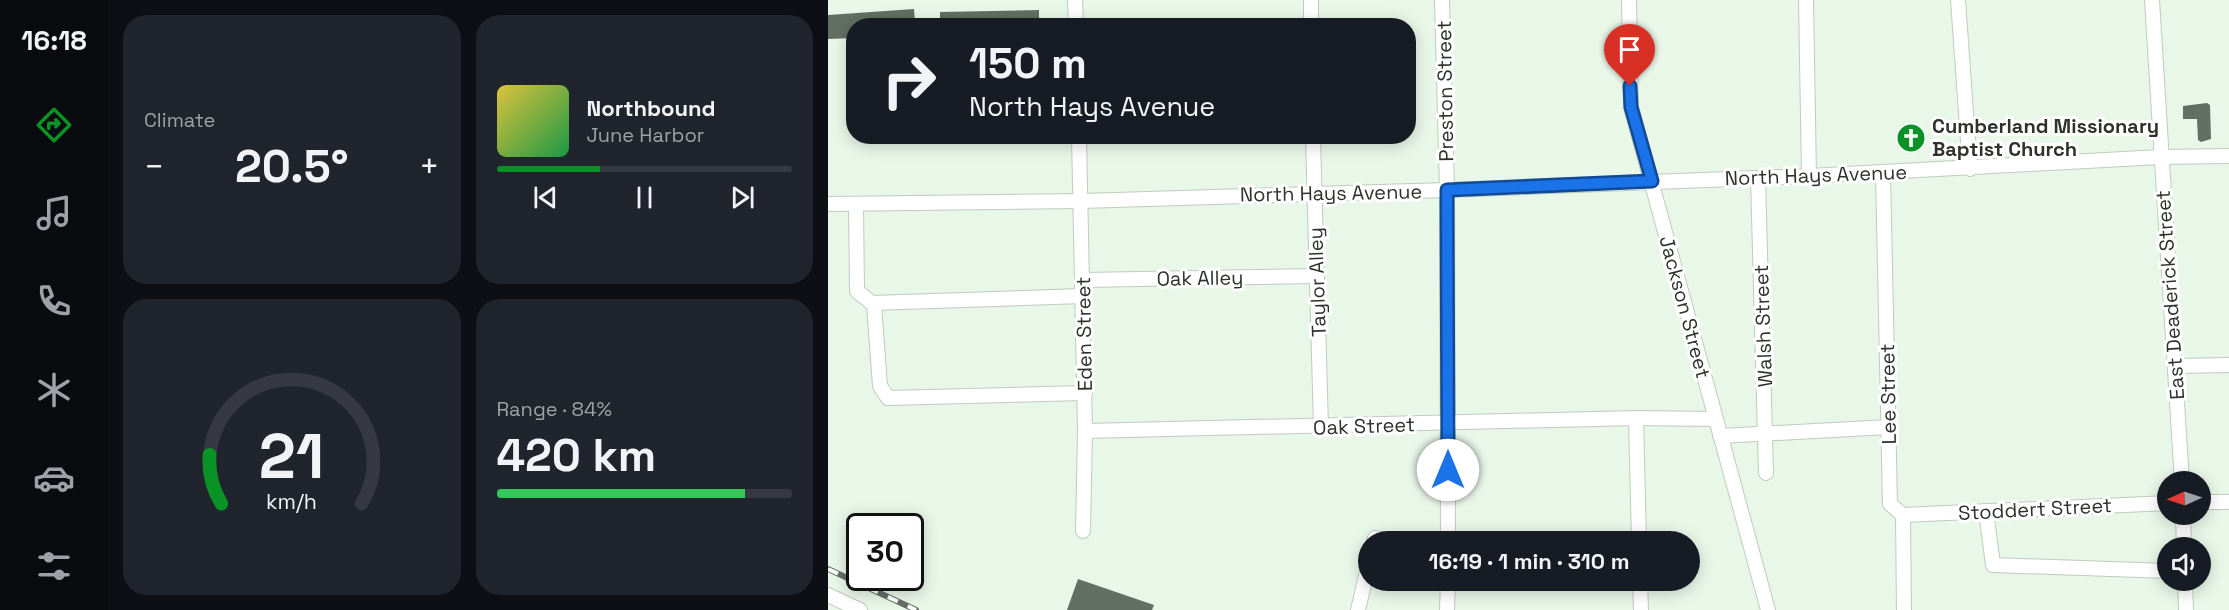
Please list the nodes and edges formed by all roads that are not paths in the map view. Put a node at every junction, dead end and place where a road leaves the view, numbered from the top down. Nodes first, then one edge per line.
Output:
1 (1076, 0) edge
2 (1311, 0) edge
3 (1442, 0) edge
4 (1629, 0) edge
5 (1806, 0) edge
6 (1958, 0) edge
7 (2152, 0) edge
8 (1076, 18) edge
9 (1311, 18) edge
10 (1079, 144) edge
11 (1314, 144) edge
12 (2229, 156) edge
13 (2160, 157) junction
14 (1970, 169) junction
15 (1883, 173) junction
16 (1809, 176) junction
17 (1758, 178) junction
18 (1652, 181) junction
19 (1447, 190) junction
20 (1315, 192) junction
21 (1081, 201) junction
22 (828, 204) edge
23 (856, 204) junction
24 (1317, 276) junction
25 (1083, 280) junction
26 (1083, 296) junction
27 (872, 303) junction
28 (2229, 365) edge
29 (2176, 366) junction
30 (1085, 393) junction
31 (1636, 418) junction
32 (1715, 419) junction
33 (1449, 423) junction
34 (1889, 426) junction
35 (1321, 428) junction
36 (1085, 431) junction
37 (1766, 432) junction
38 (1720, 436) junction
39 (2181, 471) edge
40 (1766, 473) dead end
41 (2211, 502) edge
42 (2229, 502) edge
43 (2157, 503) edge
44 (1986, 511) junction
45 (1903, 515) junction
46 (1083, 531) dead end
47 (1448, 531) edge
48 (1639, 531) edge
49 (2157, 571) edge
50 (1362, 591) edge
51 (1448, 591) edge
52 (1640, 591) edge
53 (2185, 591) edge
54 (828, 594) edge
55 (860, 610) edge
56 (1358, 610) edge
57 (1448, 610) edge
58 (1641, 610) edge
59 (1768, 610) edge
60 (1904, 610) edge
61 (2186, 610) edge

1 - 8 street
2 - 9 street
3 - 19 street, Preston Street
4 - 18 street, Jackson Street
5 - 16 street
6 - 14 street
7 - 13 street, East Deaderick Street
10 - 21 street, Eden Street
11 - 20 street, Taylor Alley
12 - 13 street, North Hays Avenue
13 - 14 street, North Hays Avenue
13 - 29 street, East Deaderick Street
14 - 15 street, North Hays Avenue
15 - 16 street, North Hays Avenue
15 - 34 street, Lee Street
16 - 17 street, North Hays Avenue
17 - 18 street, North Hays Avenue
17 - 37 street, Walsh Street
18 - 19 street, North Hays Avenue
18 - 32 street, Jackson Street
19 - 20 street, North Hays Avenue
19 - 33 street, Preston Street
20 - 21 street, North Hays Avenue
20 - 24 street, Taylor Alley
21 - 23 street, North Hays Avenue
21 - 25 street, Eden Street
22 - 23 street, North Hays Avenue
23 - 27 street
24 - 25 street, Oak Alley
24 - 35 street, Taylor Alley
25 - 26 street, Eden Street
26 - 27 street
26 - 30 street, Eden Street
27 - 30 street
28 - 29 street
29 - 39 street, East Deaderick Street
30 - 36 street, Eden Street
31 - 32 street, Oak Street
31 - 33 street, Oak Street
31 - 48 street
32 - 38 street, Jackson Street
33 - 35 street, Oak Street
33 - 47 street, Preston Street
34 - 37 street
34 - 45 street, Lee Street
35 - 36 street, Oak Street
36 - 46 street, Eden Street
37 - 38 street
37 - 40 street, Walsh Street
38 - 59 street, Jackson Street
41 - 42 street
43 - 44 street, Stoddert Street
44 - 45 street, Stoddert Street
44 - 49 street
45 - 60 street, Lee Street
50 - 56 street
51 - 57 street
52 - 58 street
53 - 61 street
54 - 55 street

